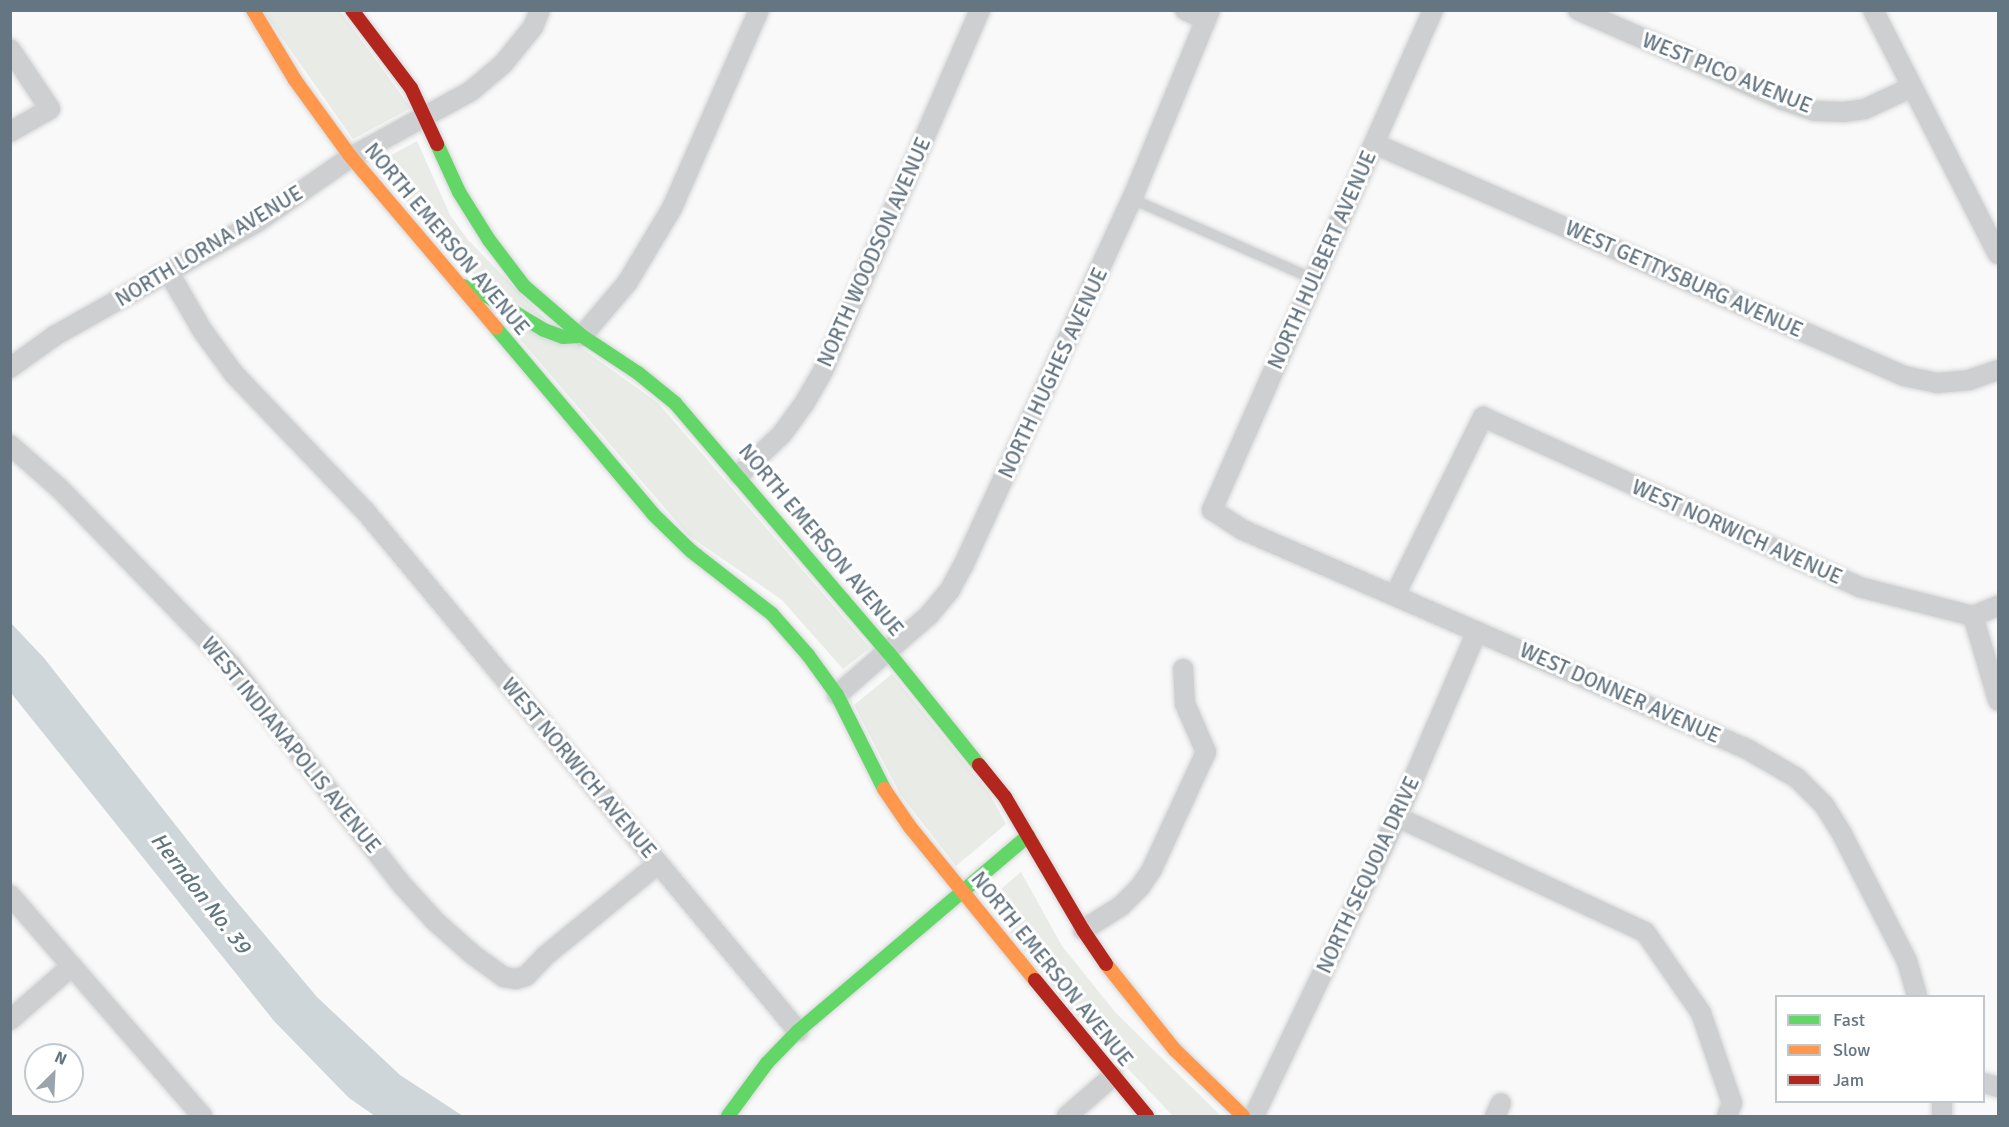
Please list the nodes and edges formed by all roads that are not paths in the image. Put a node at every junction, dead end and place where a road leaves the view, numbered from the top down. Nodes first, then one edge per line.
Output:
1 (254, 10) edge
2 (352, 10) edge
3 (540, 10) edge
4 (759, 10) edge
5 (980, 10) edge
6 (1185, 10) edge
7 (1433, 10) edge
8 (1578, 10) edge
9 (1873, 10) edge
10 (1208, 15) edge
11 (10, 49) edge
12 (1912, 87) junction
13 (425, 118) junction
14 (10, 132) edge
15 (1375, 144) junction
16 (351, 157) junction
17 (1132, 199) junction
18 (1998, 254) edge
19 (169, 273) junction
20 (1314, 279) junction
21 (456, 283) junction
22 (582, 336) junction
23 (10, 368) edge
24 (1998, 370) edge
25 (10, 445) edge
26 (739, 475) junction
27 (1212, 510) joint
28 (1395, 595) junction
29 (1998, 606) edge
30 (1973, 616) junction
31 (1477, 630) junction
32 (888, 652) junction
33 (1183, 669) dead end
34 (837, 695) junction
35 (1998, 700) edge
36 (1397, 817) junction
37 (1028, 836) junction
38 (658, 864) junction
39 (962, 891) junction
40 (10, 895) edge
41 (1083, 930) junction
42 (72, 966) junction
43 (1917, 995) edge
44 (10, 1020) edge
45 (798, 1031) junction
46 (1113, 1076) junction
47 (202, 1116) edge
48 (728, 1116) edge
49 (1067, 1116) edge
50 (1147, 1116) edge
51 (1244, 1116) edge
52 (1254, 1116) edge
53 (1727, 1116) edge

1 - 16 street, NORTH EMERSON AVENUE
2 - 13 street, NORTH EMERSON AVENUE
3 - 13 street, NORTH LORNA AVENUE
4 - 22 street
5 - 26 street, NORTH WOODSON AVENUE
6 - 10 street
7 - 15 street, NORTH HULBERT AVENUE
8 - 12 street, WEST PICO AVENUE
9 - 12 street
10 - 17 street, NORTH HUGHES AVENUE
11 - 14 street
12 - 18 street
13 - 16 street, NORTH LORNA AVENUE
13 - 22 street, NORTH EMERSON AVENUE
15 - 20 street, NORTH HULBERT AVENUE
15 - 24 street, WEST GETTYSBURG AVENUE
16 - 19 street, NORTH LORNA AVENUE
16 - 21 street, NORTH EMERSON AVENUE
17 - 20 lane
17 - 32 street, NORTH HUGHES AVENUE
19 - 23 street, NORTH LORNA AVENUE
19 - 38 street, WEST NORWICH AVENUE
20 - 27 street, NORTH HULBERT AVENUE
21 - 22 street
21 - 34 street, NORTH EMERSON AVENUE
22 - 26 street, NORTH EMERSON AVENUE
25 - 38 street, WEST INDIANAPOLIS AVENUE
26 - 32 street, NORTH EMERSON AVENUE
27 - 28 street, WEST DONNER AVENUE
28 - 30 street, WEST NORWICH AVENUE
28 - 31 street, WEST DONNER AVENUE
29 - 30 street
30 - 35 street
31 - 36 street, NORTH SEQUOIA DRIVE
31 - 43 street, WEST DONNER AVENUE
32 - 34 street, NORTH HUGHES AVENUE
32 - 37 street, NORTH EMERSON AVENUE
33 - 41 street
34 - 39 street, NORTH EMERSON AVENUE
36 - 52 street, NORTH SEQUOIA DRIVE
36 - 53 street
37 - 39 street
37 - 41 street, NORTH EMERSON AVENUE
38 - 45 street, WEST NORWICH AVENUE
39 - 45 street
39 - 46 street, NORTH EMERSON AVENUE
40 - 42 street
41 - 51 street, NORTH EMERSON AVENUE
42 - 44 street
42 - 47 street
45 - 48 street
46 - 49 street
46 - 50 street, NORTH EMERSON AVENUE

